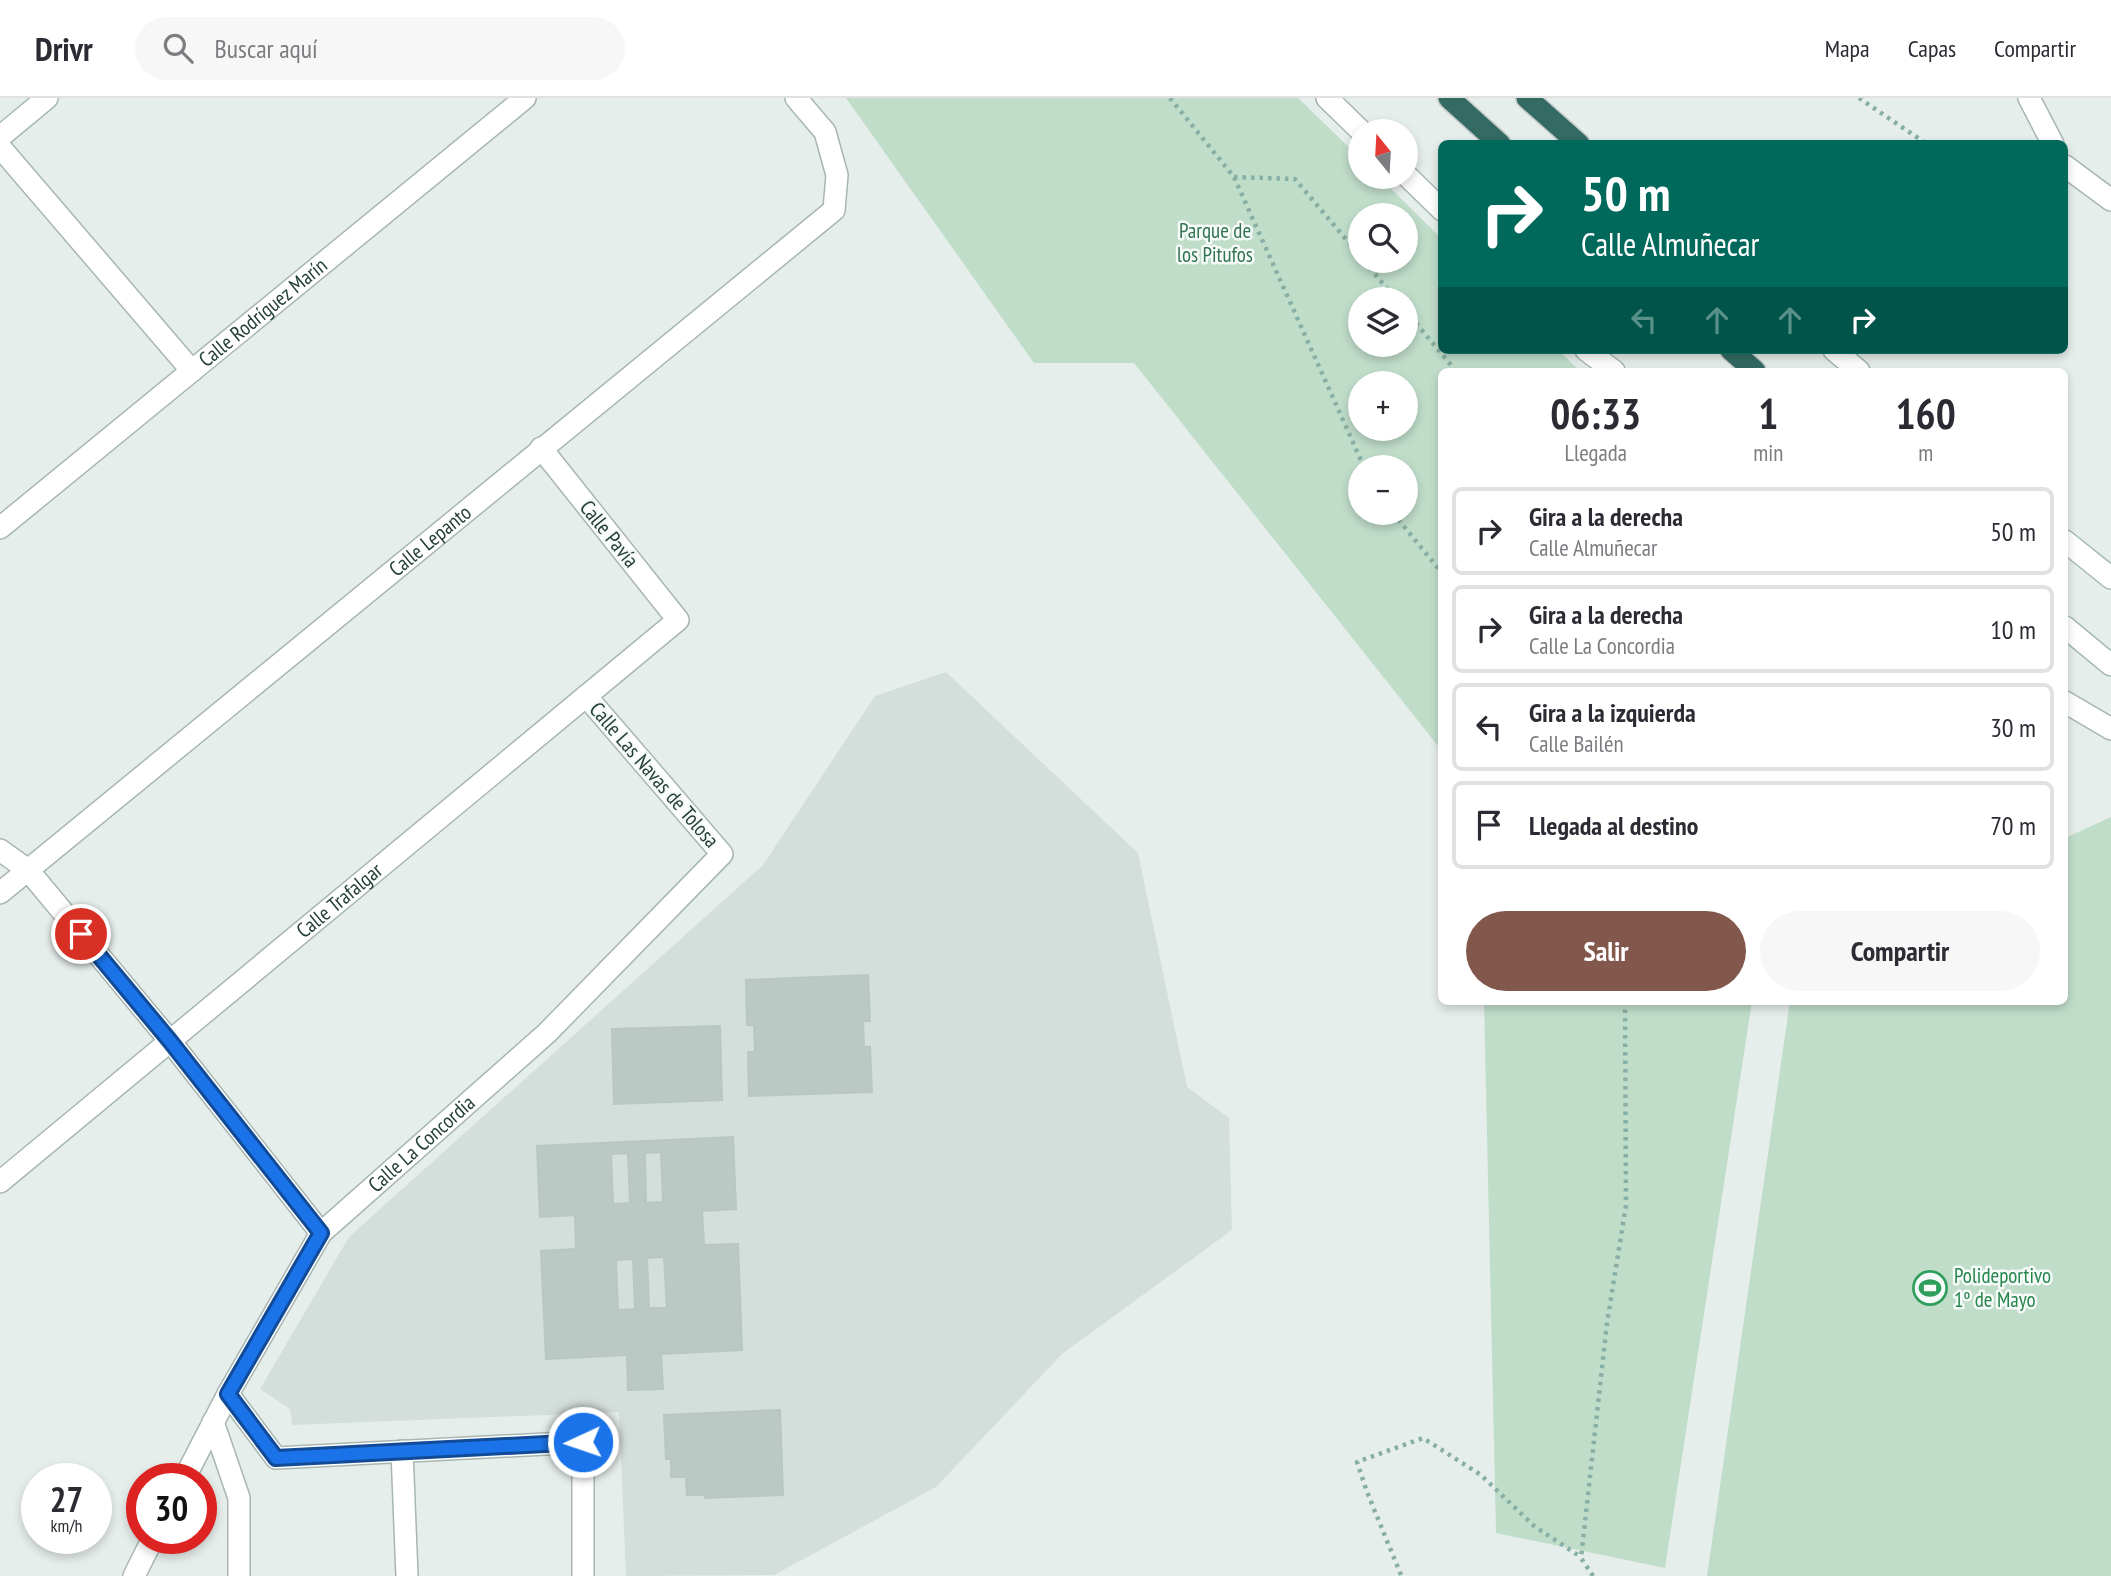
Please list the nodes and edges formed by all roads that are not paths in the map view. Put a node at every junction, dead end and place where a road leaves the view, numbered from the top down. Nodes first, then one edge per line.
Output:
1 (47, 98) edge
2 (524, 98) edge
3 (796, 98) edge
4 (1327, 98) edge
5 (1449, 98) edge
6 (1527, 98) edge
7 (2029, 98) edge
8 (1349, 119) edge
9 (0, 137) edge
10 (1496, 140) edge
11 (1574, 140) edge
12 (2051, 140) edge
13 (0, 146) edge
14 (2068, 168) edge
15 (1418, 187) edge
16 (2111, 200) edge
17 (1438, 206) edge
18 (1591, 354) edge
19 (1736, 354) edge
20 (1839, 354) edge
21 (1610, 368) edge
22 (1752, 368) edge
23 (1855, 368) edge
24 (192, 371) junction
25 (541, 448) junction
26 (0, 528) edge
27 (2068, 543) edge
28 (2111, 579) edge
29 (678, 620) joint
30 (2068, 629) edge
31 (2111, 665) edge
32 (586, 696) junction
33 (2068, 704) edge
34 (2111, 729) edge
35 (0, 850) edge
36 (722, 854) joint
37 (28, 870) junction
38 (0, 893) edge
39 (170, 1041) junction
40 (0, 1182) edge
41 (321, 1233) junction
42 (228, 1394) junction
43 (213, 1422) junction
44 (402, 1451) junction
45 (192, 1463) edge
46 (145, 1554) edge
47 (134, 1576) edge
48 (239, 1576) edge
49 (407, 1576) edge
50 (583, 1576) edge

1 - 9 street
2 - 24 street, Calle Rodríguez Marín
3 - 25 street, Calle Lepanto
4 - 8 street
5 - 10 highway
6 - 11 highway
7 - 12 street
13 - 24 street
14 - 16 street
15 - 17 street
18 - 21 street
19 - 22 highway
20 - 23 street
24 - 26 street, Calle Rodríguez Marín
25 - 29 street, Calle Pavía
25 - 37 street, Calle Lepanto
27 - 28 street
29 - 32 street, Calle Trafalgar
30 - 31 street
32 - 36 street, Calle Las Navas de Tolosa
32 - 39 street, Calle Trafalgar
33 - 34 street
35 - 37 street
36 - 41 street, Calle La Concordia
37 - 38 street, Calle Lepanto
37 - 39 street
39 - 40 street, Calle Trafalgar
39 - 41 street
41 - 42 street, Calle La Concordia
42 - 43 street, Calle La Concordia
42 - 44 street
43 - 45 street, Calle La Concordia
43 - 48 street
44 - 49 street
44 - 50 street
46 - 47 street

